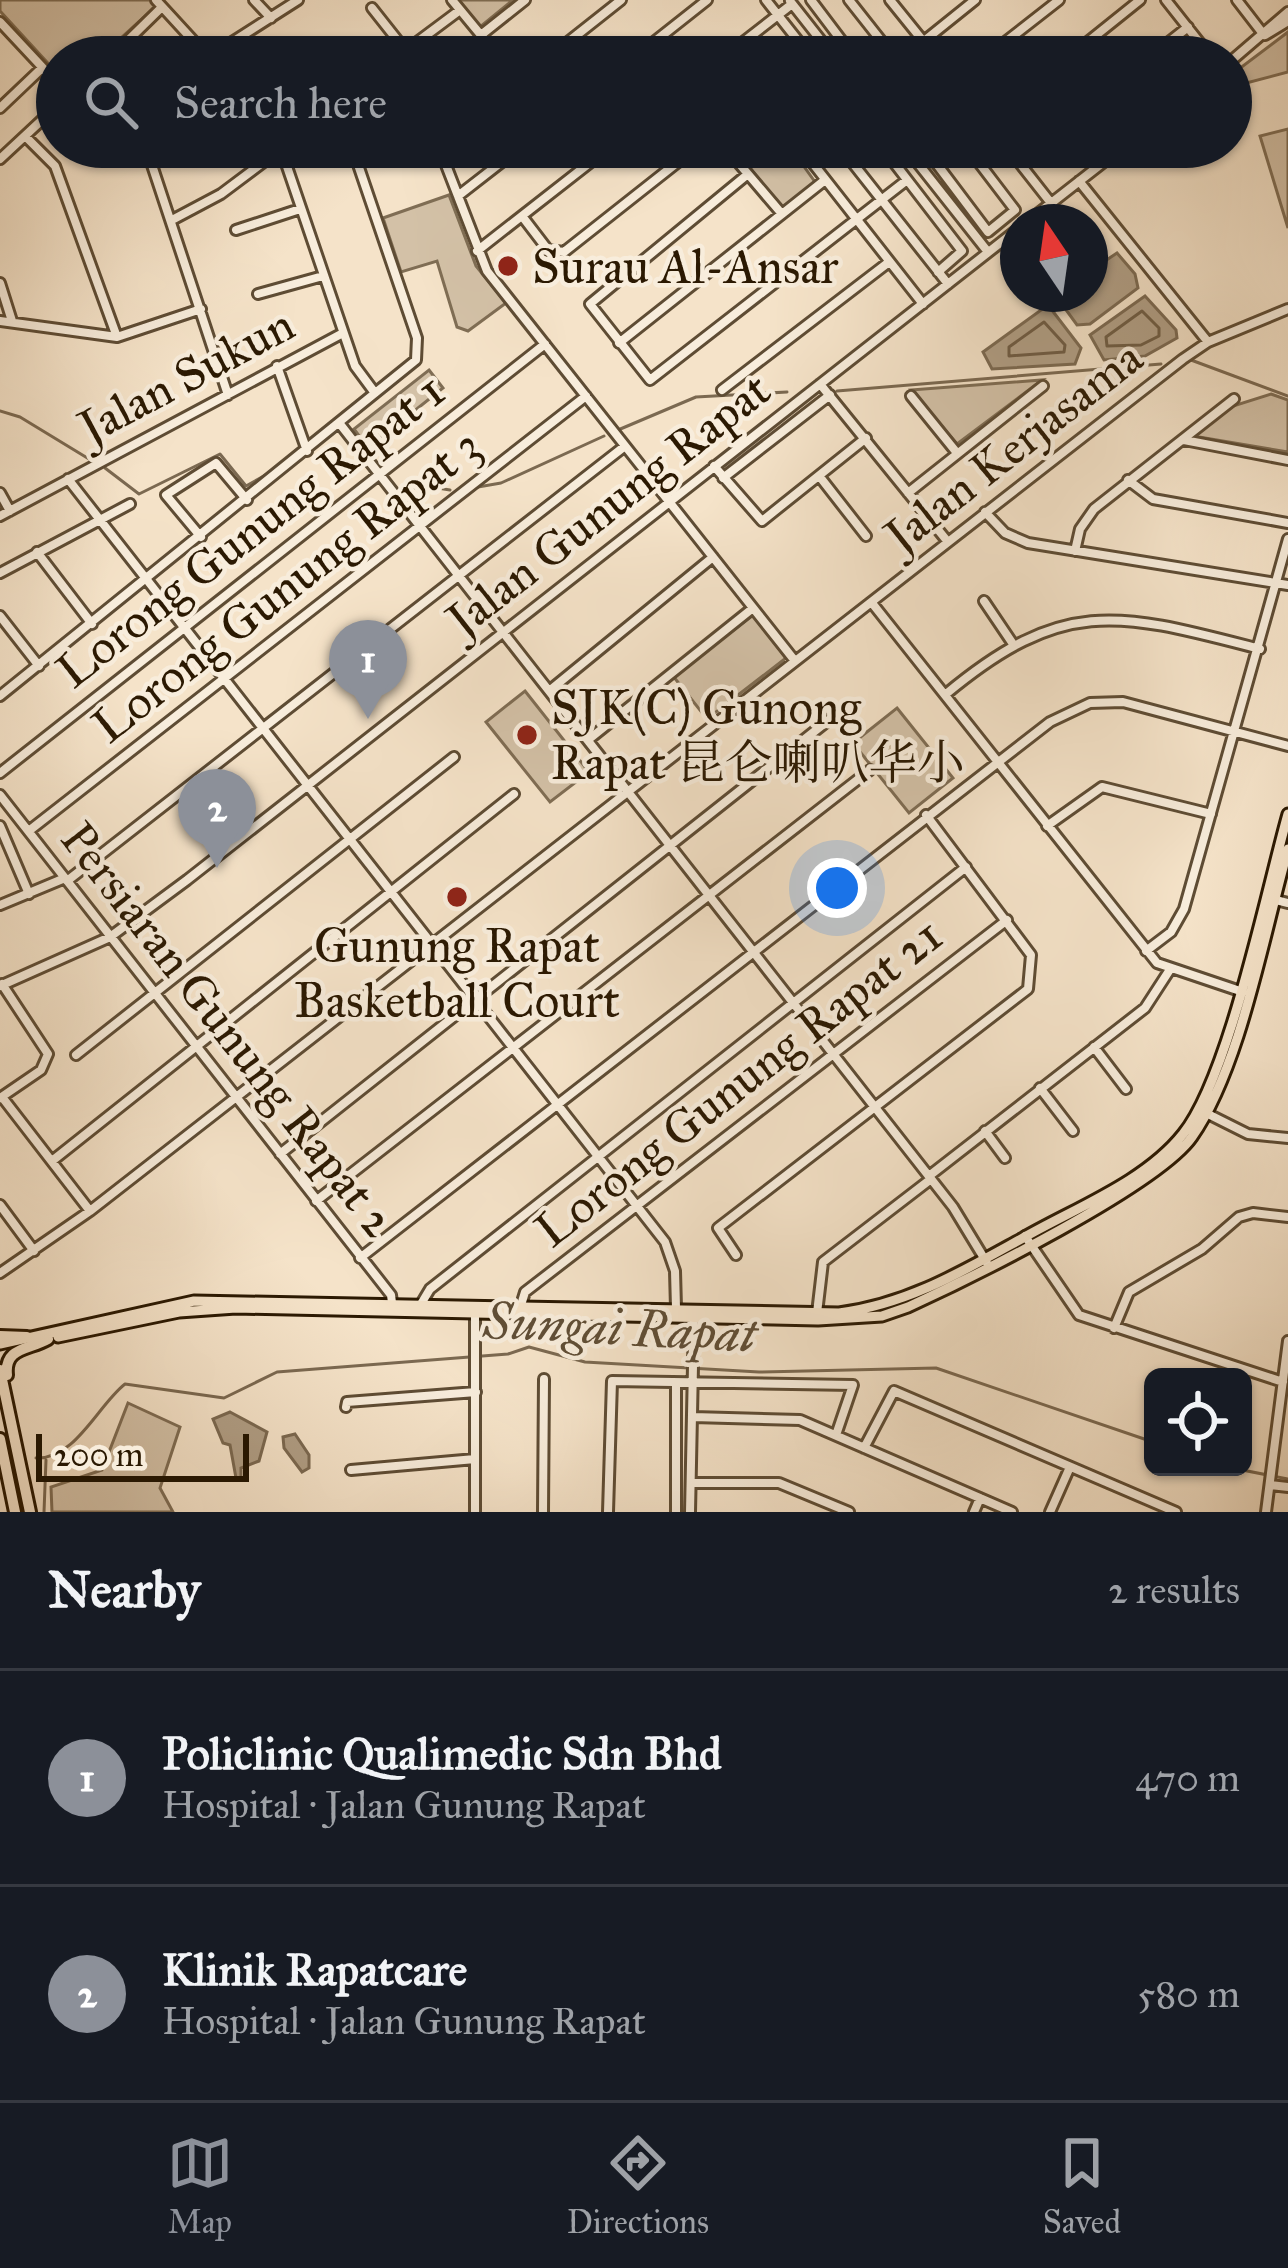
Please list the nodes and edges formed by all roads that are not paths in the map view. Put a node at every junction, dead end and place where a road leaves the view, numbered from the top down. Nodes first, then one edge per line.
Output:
1 (254, 0) edge
2 (298, 0) edge
3 (452, 0) edge
4 (526, 0) edge
5 (621, 0) edge
6 (707, 0) edge
7 (766, 0) edge
8 (811, 0) edge
9 (848, 0) edge
10 (890, 0) edge
11 (975, 0) edge
12 (1059, 0) edge
13 (1140, 0) edge
14 (1166, 0) edge
15 (1237, 0) edge
16 (790, 2) edge
17 (159, 4) edge
18 (372, 8) dead end
19 (460, 10) junction
20 (777, 16) junction
21 (1288, 16) edge
22 (271, 18) junction
23 (0, 22) edge
24 (1188, 27) junction
25 (481, 35) joint
26 (1264, 35) junction
27 (130, 36) edge
28 (189, 36) edge
29 (242, 36) edge
30 (389, 36) edge
31 (425, 36) edge
32 (576, 36) edge
33 (662, 36) edge
34 (753, 36) edge
35 (794, 36) edge
36 (818, 36) edge
37 (838, 36) edge
38 (877, 36) edge
39 (919, 36) edge
40 (936, 36) edge
41 (1013, 36) edge
42 (1095, 36) edge
43 (1177, 36) edge
44 (1195, 36) edge
45 (1252, 45) edge
46 (36, 61) edge
47 (36, 74) edge
48 (0, 107) edge
49 (36, 126) edge
50 (26, 136) junction
51 (36, 146) edge
52 (0, 159) edge
53 (56, 168) edge
54 (153, 168) edge
55 (255, 168) edge
56 (288, 168) edge
57 (359, 168) edge
58 (447, 168) edge
59 (494, 168) edge
60 (583, 168) edge
61 (670, 168) edge
62 (743, 168) edge
63 (816, 168) edge
64 (856, 168) edge
65 (898, 168) edge
66 (922, 168) edge
67 (940, 168) edge
68 (984, 168) edge
69 (1023, 168) edge
70 (1096, 168) edge
71 (748, 174) junction
72 (825, 180) junction
73 (907, 180) junction
74 (1079, 181) junction
75 (458, 196) junction
76 (880, 199) junction
77 (1051, 203) joint
78 (301, 209) junction
79 (782, 214) junction
80 (522, 216) junction
81 (976, 216) junction
82 (855, 219) junction
83 (172, 220) junction
84 (966, 224) junction
85 (236, 230) dead end
86 (950, 235) junction
87 (1000, 243) edge
88 (477, 251) junction
89 (988, 252) junction
90 (889, 262) junction
91 (938, 272) junction
92 (322, 276) junction
93 (0, 283) edge
94 (948, 284) junction
95 (258, 294) dead end
96 (923, 304) junction
97 (201, 309) junction
98 (1288, 309) edge
99 (0, 320) edge
100 (12, 320) junction
101 (343, 333) junction
102 (117, 337) junction
103 (1208, 342) junction
104 (619, 343) junction
105 (544, 344) junction
106 (278, 366) junction
107 (820, 384) junction
108 (1043, 386) dead end
109 (722, 391) dead end
110 (375, 393) junction
111 (228, 394) junction
112 (830, 395) junction
113 (586, 396) junction
114 (910, 396) dead end
115 (1234, 399) dead end
116 (340, 424) junction
117 (866, 438) junction
118 (1183, 439) junction
119 (625, 446) junction
120 (307, 452) junction
121 (957, 453) junction
122 (1288, 460) edge
123 (714, 466) junction
124 (380, 474) junction
125 (820, 477) junction
126 (723, 478) junction
127 (68, 479) junction
128 (1129, 480) junction
129 (0, 494) edge
130 (908, 494) junction
131 (248, 500) junction
132 (669, 501) junction
133 (130, 504) dead end
134 (10, 511) junction
135 (986, 512) junction
136 (0, 516) edge
137 (101, 519) junction
138 (1288, 523) edge
139 (420, 525) junction
140 (866, 536) dead end
141 (201, 537) junction
142 (1288, 539) edge
143 (948, 542) junction
144 (1076, 551) junction
145 (37, 552) junction
146 (713, 557) junction
147 (0, 573) edge
148 (460, 575) junction
149 (148, 580) junction
150 (1276, 584) junction
151 (1288, 585) edge
152 (984, 601) dead end
153 (872, 603) junction
154 (753, 608) junction
155 (0, 616) edge
156 (92, 624) junction
157 (184, 628) junction
158 (503, 632) junction
159 (1013, 644) junction
160 (1260, 650) junction
161 (795, 661) junction
162 (39, 666) junction
163 (226, 679) junction
164 (549, 691) junction
165 (946, 694) junction
166 (0, 696) edge
167 (844, 708) dead end
168 (264, 728) junction
169 (1234, 733) junction
170 (588, 740) junction
171 (1288, 746) edge
172 (454, 757) dead end
173 (996, 760) junction
174 (870, 770) dead end
175 (0, 772) edge
176 (306, 785) junction
177 (628, 791) junction
178 (514, 794) dead end
179 (0, 795) edge
180 (1211, 814) junction
181 (1288, 814) edge
182 (926, 815) junction
183 (0, 826) edge
184 (1047, 826) junction
185 (30, 830) junction
186 (351, 839) junction
187 (671, 847) junction
188 (1288, 849) edge
189 (966, 867) junction
190 (66, 880) junction
191 (391, 892) junction
192 (28, 894) junction
193 (712, 898) junction
194 (1269, 898) junction
195 (1288, 903) edge
196 (0, 905) edge
197 (1007, 920) junction
198 (110, 937) junction
199 (431, 944) junction
200 (752, 950) junction
201 (1146, 951) junction
202 (1169, 971) junction
203 (1, 985) edge
204 (1243, 992) junction
205 (155, 994) junction
206 (11, 998) junction
207 (475, 998) junction
208 (794, 1004) junction
209 (0, 1005) edge
210 (1094, 1047) junction
211 (194, 1048) junction
212 (514, 1050) junction
213 (76, 1055) dead end
214 (835, 1055) junction
215 (1040, 1088) junction
216 (1126, 1089) dead end
217 (1, 1097) edge
218 (234, 1099) junction
219 (554, 1104) junction
220 (875, 1110) junction
221 (1206, 1113) junction
222 (985, 1131) junction
223 (1073, 1131) dead end
224 (1288, 1138) edge
225 (280, 1154) junction
226 (596, 1158) junction
227 (1006, 1158) dead end
228 (52, 1161) junction
229 (930, 1178) junction
230 (316, 1201) junction
231 (0, 1205) edge
232 (636, 1208) junction
233 (90, 1211) junction
234 (1288, 1217) edge
235 (1028, 1240) junction
236 (34, 1251) junction
237 (736, 1255) dead end
238 (360, 1258) junction
239 (987, 1262) junction
240 (0, 1273) edge
241 (421, 1304) junction
242 (520, 1306) junction
243 (393, 1307) junction
244 (677, 1309) junction
245 (475, 1310) junction
246 (716, 1310) junction
247 (817, 1312) junction
248 (694, 1318) junction
249 (1114, 1328) junction
250 (27, 1337) joint
251 (48, 1339) junction
252 (1288, 1341) edge
253 (0, 1343) edge
254 (0, 1370) edge
255 (693, 1378) junction
256 (544, 1379) dead end
257 (1283, 1382) junction
258 (676, 1383) junction
259 (476, 1392) junction
260 (346, 1407) dead end
261 (10, 1410) junction
262 (693, 1417) junction
263 (836, 1436) junction
264 (0, 1438) edge
265 (864, 1448) junction
266 (475, 1459) junction
267 (1070, 1467) junction
268 (351, 1471) dead end
269 (1270, 1480) junction
270 (692, 1483) junction
271 (1288, 1487) edge
272 (980, 1498) junction
273 (13, 1509) edge
274 (30, 1512) edge
275 (476, 1512) edge
276 (543, 1512) edge
277 (608, 1512) edge
278 (676, 1512) edge
279 (690, 1512) edge
280 (849, 1512) edge
281 (974, 1512) edge
282 (1012, 1512) edge
283 (1050, 1512) edge
284 (1177, 1512) edge
285 (1266, 1512) edge

1 - 22 street
2 - 22 street
3 - 19 street
4 - 25 street
5 - 32 street
6 - 33 street
7 - 20 street
8 - 37 street
9 - 38 street
10 - 39 street
11 - 40 street
12 - 41 street
13 - 42 street
14 - 24 street
15 - 26 street
16 - 20 street
16 - 36 street
17 - 27 street
17 - 28 street
18 - 30 street
19 - 25 street
19 - 31 street
20 - 34 street
20 - 35 street
21 - 26 street
22 - 29 street
23 - 46 street
24 - 43 street
24 - 44 street
26 - 45 street
47 - 48 street
49 - 50 street
50 - 51 street
50 - 52 street
53 - 102 street
54 - 83 street
55 - 83 street
56 - 78 street
57 - 110 street
58 - 75 street
59 - 75 street
60 - 80 street
61 - 80 street
62 - 71 street
63 - 72 street
64 - 76 street
65 - 73 street
66 - 84 street
67 - 81 street
68 - 81 street
69 - 77 street
70 - 74 street
71 - 79 street
71 - 104 street
72 - 79 street
72 - 82 street
73 - 76 street
73 - 86 street
74 - 77 street
74 - 103 street
75 - 88 street
76 - 82 street
76 - 91 street
78 - 85 street
78 - 92 street
79 - 104 street
80 - 88 street
81 - 84 street
82 - 90 street
82 - 104 street
83 - 97 street
84 - 86 street
84 - 89 street
86 - 91 street
87 - 89 street, Jalan Gunung Rapat
88 - 105 street
89 - 94 street, Jalan Gunung Rapat
90 - 96 street
90 - 109 street
91 - 94 street
92 - 95 street
92 - 101 street
93 - 100 street
94 - 96 street, Jalan Gunung Rapat
96 - 107 street, Jalan Gunung Rapat
97 - 102 street
97 - 111 street
98 - 103 street, Jalan Kerjasama
99 - 100 street
100 - 102 street
101 - 106 street, Jalan Sukun
101 - 110 street
103 - 135 street, Jalan Kerjasama
105 - 113 street
105 - 124 street, Lorong Gunung Rapat 1
106 - 111 street, Jalan Sukun
106 - 120 street
107 - 112 street
107 - 123 street, Jalan Gunung Rapat
108 - 121 street
110 - 116 street
111 - 127 street, Jalan Sukun
112 - 117 street
112 - 126 street
113 - 119 street
113 - 139 street, Lorong Gunung Rapat 3
114 - 121 street
115 - 118 street
116 - 120 street
116 - 124 street
117 - 125 street
117 - 130 street
118 - 122 street
118 - 128 street
119 - 132 street
119 - 148 street
120 - 131 street
121 - 130 street
123 - 126 street
123 - 132 street, Jalan Gunung Rapat
124 - 139 street
124 - 157 street, Lorong Gunung Rapat 1
125 - 126 street
125 - 140 street
127 - 134 street, Jalan Sukun
127 - 137 street
128 - 138 street
128 - 144 street
129 - 134 street
130 - 143 street
131 - 141 street
131 - 141 street
132 - 146 street
132 - 158 street, Jalan Gunung Rapat
133 - 137 street
134 - 136 street, Jalan Sukun
135 - 143 street, Jalan Kerjasama
135 - 144 street
137 - 145 street
137 - 149 street
139 - 148 street
139 - 163 street, Lorong Gunung Rapat 3
141 - 149 street
142 - 150 street
143 - 153 street, Jalan Kerjasama
144 - 150 street
145 - 147 street
145 - 156 street
146 - 154 street
146 - 164 street
148 - 158 street
148 - 168 street
149 - 156 street
149 - 157 street
150 - 151 street
150 - 160 street
152 - 159 street
153 - 161 street, Jalan Kerjasama
153 - 165 street
154 - 161 street
154 - 170 street
155 - 162 street
156 - 162 street
157 - 163 street
157 - 175 street, Lorong Gunung Rapat 1
158 - 164 street
158 - 176 street, Jalan Gunung Rapat
159 - 160 street
159 - 165 street
160 - 169 street
161 - 177 street, Jalan Kerjasama
162 - 166 street
163 - 168 street
163 - 185 street, Lorong Gunung Rapat 3
164 - 170 street
165 - 173 street
167 - 187 street
168 - 176 street
168 - 190 street
169 - 171 street
169 - 173 street
169 - 180 street
170 - 177 street
172 - 186 street
173 - 182 street
173 - 184 street
174 - 193 street
176 - 186 street
176 - 198 street, Jalan Gunung Rapat
177 - 187 street
177 - 199 street, Jalan Kerjasama
178 - 191 street
179 - 185 street, Persiaran Gunung Rapat 2
180 - 184 street
180 - 201 street
181 - 194 main road
182 - 189 street
182 - 200 street
183 - 192 street, Persiaran Gunung Rapat 2
184 - 201 street
185 - 190 street, Persiaran Gunung Rapat 2
186 - 191 street
186 - 205 street
187 - 193 street
187 - 207 street
188 - 194 main road
189 - 197 street
189 - 208 street
190 - 192 street
190 - 198 street, Persiaran Gunung Rapat 2
191 - 199 street
191 - 211 street
192 - 196 street
193 - 200 street
193 - 212 street
194 - 195 street
194 - 204 main road
197 - 214 street, Lorong Gunung Rapat 21
197 - 220 street
198 - 203 street, Jalan Gunung Rapat
198 - 205 street, Persiaran Gunung Rapat 2
199 - 207 street
199 - 218 street, Jalan Kerjasama
200 - 208 street
200 - 219 street
201 - 202 street
202 - 204 street
202 - 210 street
203 - 206 street
204 - 221 main road
204 - 235 main road
205 - 211 street, Persiaran Gunung Rapat 2
205 - 213 street
206 - 209 street
206 - 217 street
207 - 212 street
207 - 225 street
208 - 214 street
208 - 226 street
210 - 215 street
210 - 216 street
211 - 218 street, Persiaran Gunung Rapat 2
211 - 228 street
212 - 219 street
212 - 230 street
214 - 220 street
214 - 232 street, Lorong Gunung Rapat 21
215 - 222 street
215 - 223 street
217 - 228 street
218 - 225 street, Persiaran Gunung Rapat 2
218 - 233 street, Jalan Kerjasama
219 - 226 street
219 - 238 street
220 - 229 street
220 - 237 street
221 - 224 street
221 - 235 main road
222 - 227 street
222 - 229 street
225 - 230 street, Persiaran Gunung Rapat 2
226 - 232 street
226 - 241 street
228 - 233 street
229 - 239 street
229 - 247 street
230 - 238 street, Persiaran Gunung Rapat 2
231 - 236 street
232 - 242 street, Lorong Gunung Rapat 21
232 - 244 street
233 - 236 street, Jalan Kerjasama
234 - 249 street
235 - 239 main road
235 - 249 street
236 - 240 street, Jalan Kerjasama
238 - 243 street, Persiaran Gunung Rapat 2
239 - 247 main road
239 - 248 main road
241 - 243 main road
241 - 245 main road
242 - 244 main road
242 - 245 main road
243 - 245 main road
243 - 250 main road
243 - 251 main road
244 - 246 main road
244 - 248 main road
245 - 248 main road
245 - 259 street
246 - 247 main road
246 - 248 main road
248 - 255 street
249 - 257 street
250 - 253 highway
251 - 253 main road
251 - 261 highway
252 - 257 street
254 - 261 highway
255 - 258 street
255 - 262 street
255 - 263 street
256 - 276 street
257 - 269 street
258 - 277 street
258 - 278 street
259 - 260 street
259 - 266 street
261 - 274 highway
262 - 263 street
262 - 270 street
263 - 265 street
264 - 273 highway
265 - 267 street
265 - 272 street
266 - 268 street
266 - 275 street
267 - 283 street
267 - 284 street
269 - 271 street
269 - 285 street
270 - 279 street
270 - 280 street
272 - 281 street
272 - 282 street

